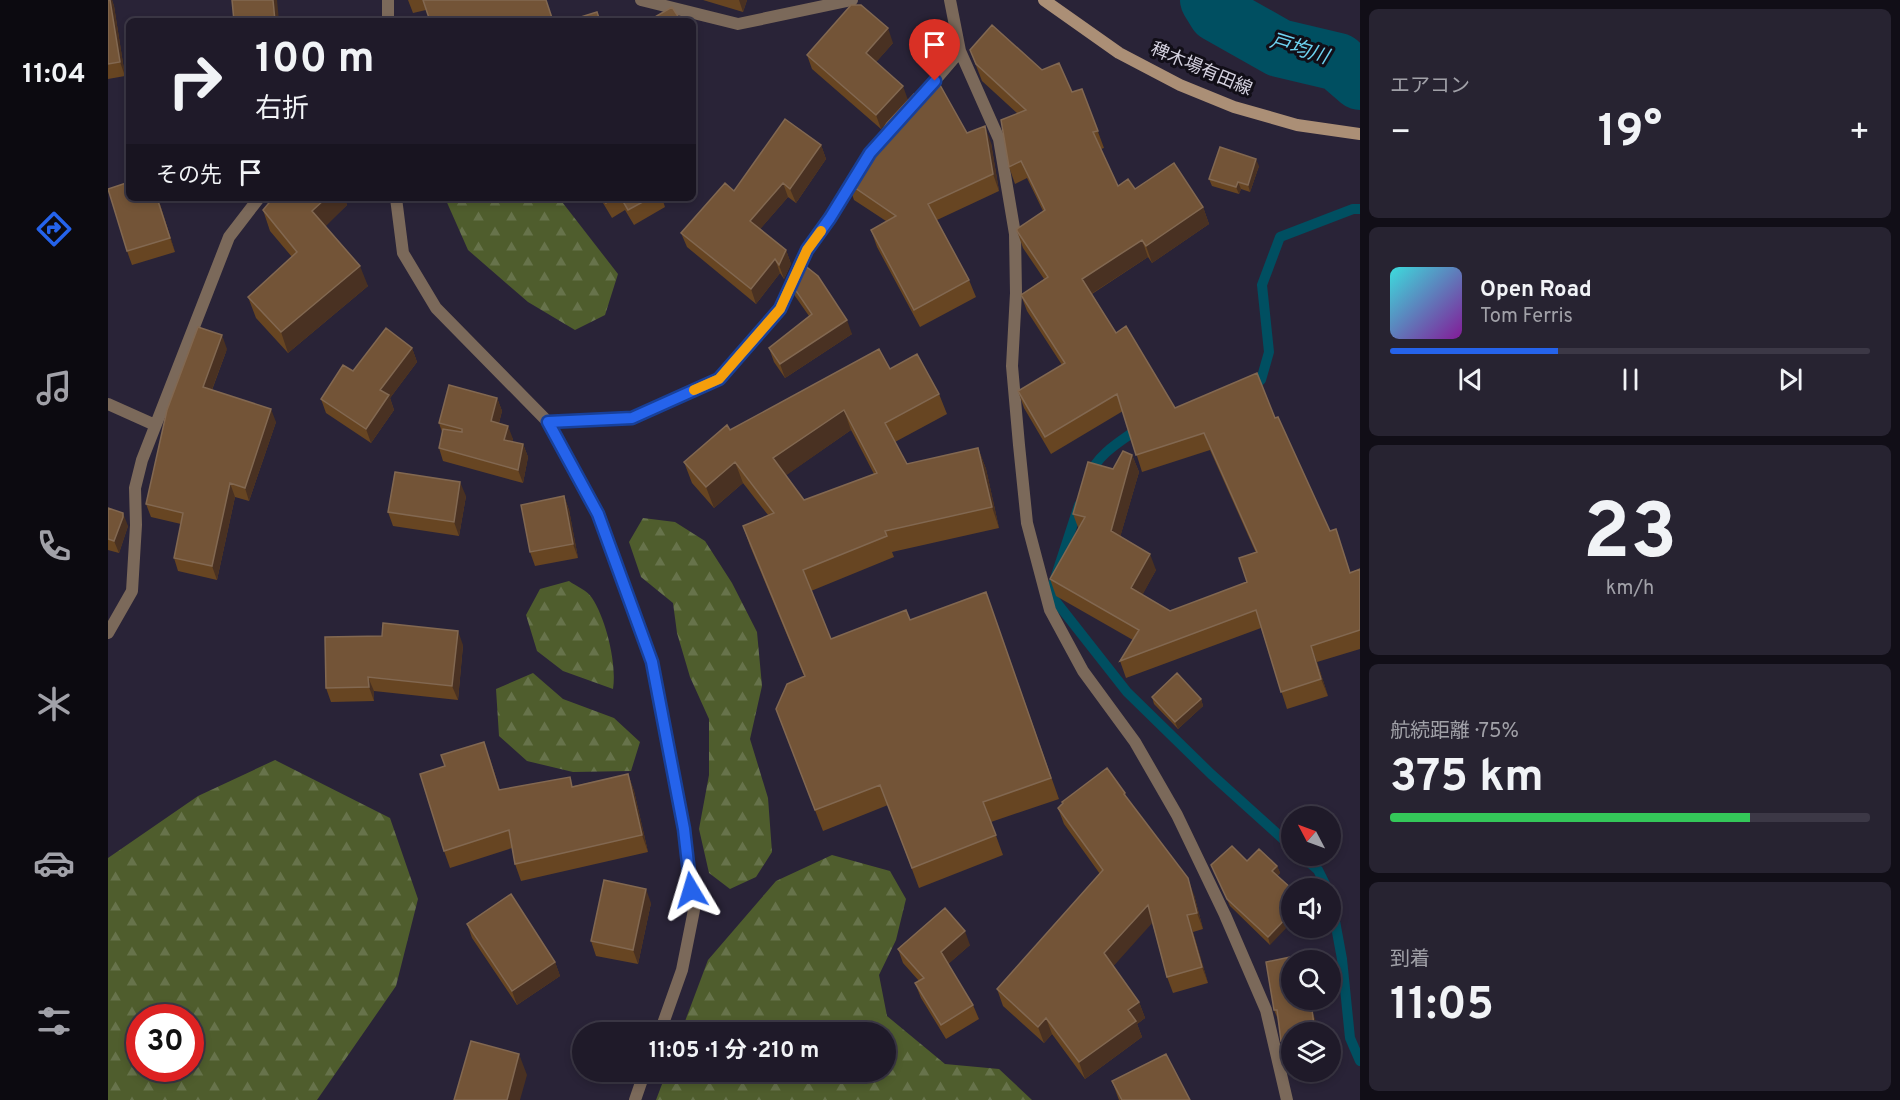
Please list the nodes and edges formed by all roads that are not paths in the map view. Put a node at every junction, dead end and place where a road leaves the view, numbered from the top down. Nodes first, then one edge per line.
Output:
1 (388, 0) edge
2 (641, 0) edge
3 (852, 0) edge
4 (950, 0) edge
5 (1044, 0) edge
6 (388, 18) edge
7 (960, 51) junction
8 (908, 112) edge
9 (1360, 134) edge
10 (864, 162) edge
11 (257, 201) edge
12 (396, 201) edge
13 (108, 404) edge
14 (548, 422) junction
15 (155, 425) junction
16 (108, 633) edge
17 (664, 1022) edge
18 (641, 1082) edge
19 (635, 1100) edge
20 (1287, 1100) edge

1 - 6 street
2 - 3 street
4 - 7 street
5 - 9 main road, 稗木場有田線
7 - 8 street
7 - 20 street
10 - 14 street
11 - 15 street
12 - 14 street
13 - 15 street
14 - 17 street
15 - 16 street
18 - 19 street

